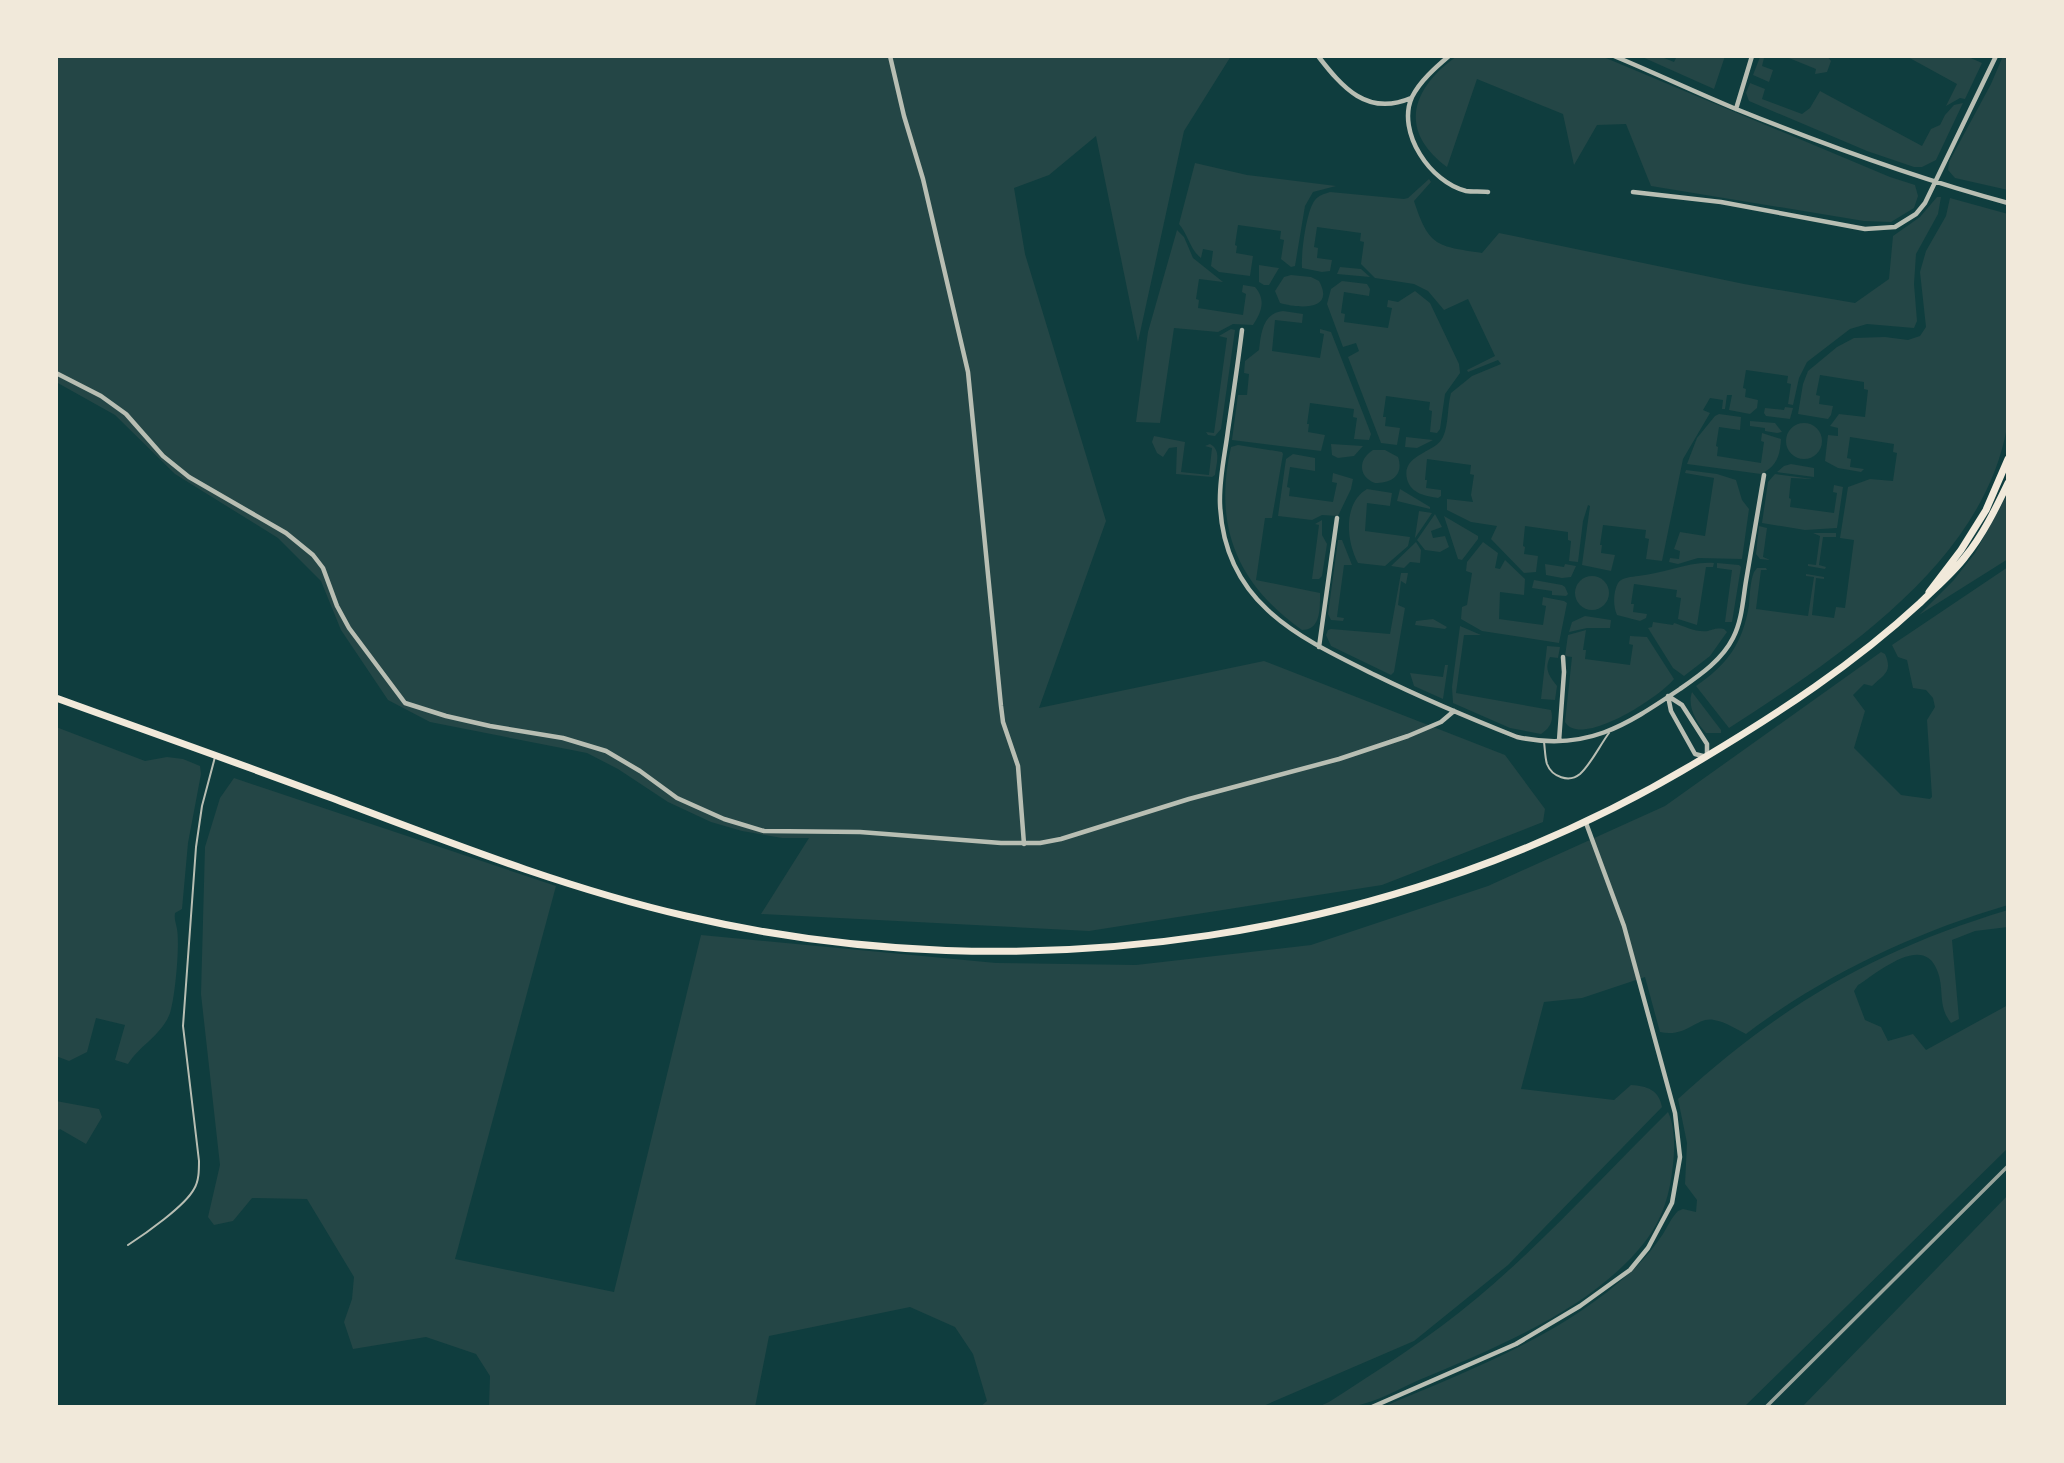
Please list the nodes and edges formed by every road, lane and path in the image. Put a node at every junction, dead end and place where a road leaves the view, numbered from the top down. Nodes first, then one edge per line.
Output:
1 (890, 56) edge
2 (1318, 56) edge
3 (1448, 56) edge
4 (1614, 56) edge
5 (1752, 56) edge
6 (1996, 56) edge
7 (1412, 97) junction
8 (1736, 109) junction
9 (1934, 182) junction
10 (1488, 192) dead end
11 (1633, 192) dead end
12 (2008, 203) edge
13 (1242, 330) dead end
14 (56, 373) edge
15 (2008, 458) edge
16 (1764, 475) dead end
17 (2008, 483) edge
18 (1337, 518) dead end
19 (1927, 596) junction
20 (1319, 647) junction
21 (1563, 657) dead end
22 (1668, 696) junction
23 (56, 698) edge
24 (1454, 711) junction
25 (1610, 732) junction
26 (1559, 741) junction
27 (1545, 742) junction
28 (215, 756) junction
29 (1707, 757) junction
30 (1586, 823) junction
31 (1024, 844) junction
32 (128, 1245) dead end
33 (1373, 1407) edge

1 - 31 street
2 - 7 street
3 - 7 street
4 - 8 street
5 - 8 street
6 - 9 street
7 - 10 street
8 - 9 street
9 - 11 street
9 - 12 street
13 - 20 street
14 - 31 street
15 - 19 main road
16 - 22 street
17 - 19 main road
18 - 20 street
19 - 29 main road
20 - 24 street
21 - 26 street
22 - 25 street
22 - 29 street
22 - 29 street
23 - 28 main road
24 - 27 street
24 - 31 street
25 - 26 street
25 - 27 lane
26 - 27 street
28 - 30 main road
28 - 32 lane
29 - 30 main road
30 - 33 street

